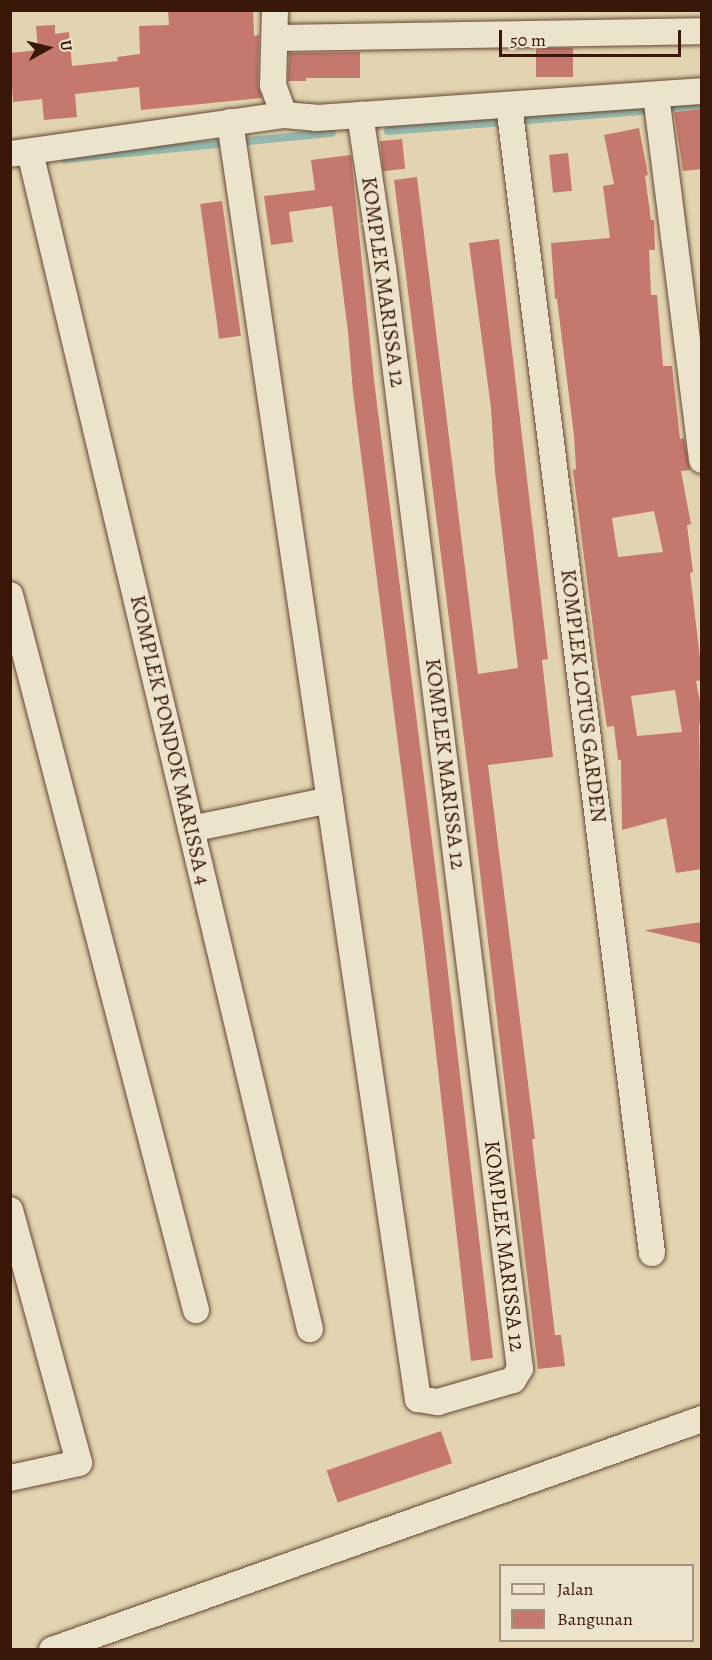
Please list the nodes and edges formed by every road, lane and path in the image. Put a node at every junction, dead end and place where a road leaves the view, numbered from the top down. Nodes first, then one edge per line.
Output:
1 (275, 10) edge
2 (702, 31) edge
3 (276, 38) junction
4 (702, 91) edge
5 (656, 95) junction
6 (509, 105) junction
7 (284, 115) junction
8 (360, 115) junction
9 (230, 122) junction
10 (20, 153) edge
11 (702, 460) edge
12 (10, 595) edge
13 (330, 800) junction
14 (191, 830) junction
15 (10, 1210) edge
16 (652, 1253) dead end
17 (196, 1310) dead end
18 (310, 1329) dead end
19 (702, 1419) edge
20 (10, 1478) edge
21 (52, 1650) edge

1 - 3 street
2 - 3 street
3 - 7 street
4 - 5 street
5 - 6 street
5 - 11 street
6 - 8 street
6 - 16 street, KOMPLEK LOTUS GARDEN
7 - 8 street
7 - 9 street
8 - 13 street, KOMPLEK MARISSA 12
9 - 10 street
9 - 13 street, KOMPLEK MARISSA 12
10 - 14 street, KOMPLEK PONDOK MARISSA 4
12 - 17 street
13 - 14 street
14 - 18 street, KOMPLEK PONDOK MARISSA 4
15 - 20 street
19 - 21 street

